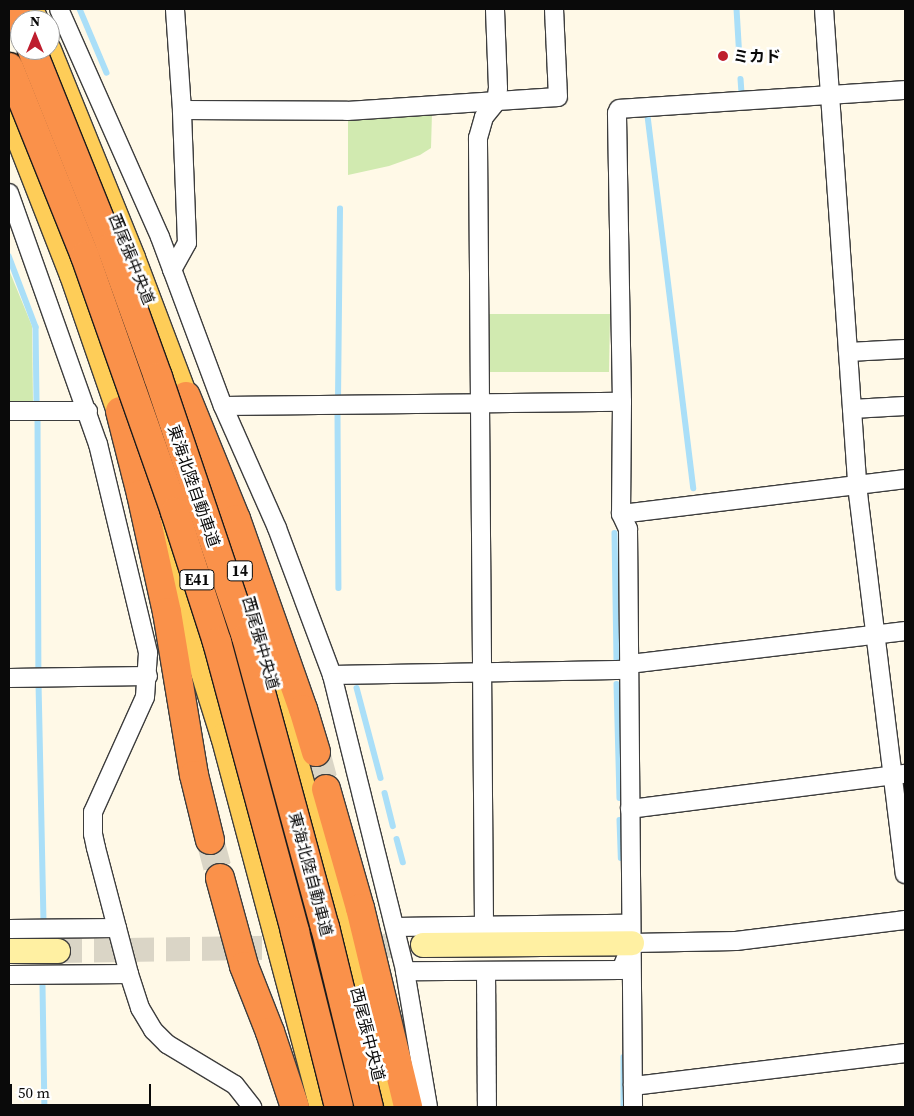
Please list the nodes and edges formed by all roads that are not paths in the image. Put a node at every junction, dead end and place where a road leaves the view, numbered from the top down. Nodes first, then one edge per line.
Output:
1 (59, 9) edge
2 (175, 9) edge
3 (494, 9) edge
4 (554, 9) edge
5 (824, 9) edge
6 (36, 60) edge
7 (52, 60) edge
8 (9, 67) edge
9 (905, 90) edge
10 (830, 96) junction
11 (496, 102) junction
12 (182, 110) junction
13 (9, 111) edge
14 (9, 193) edge
15 (172, 270) junction
16 (905, 349) edge
17 (848, 352) junction
18 (186, 396) junction
19 (622, 402) junction
20 (481, 404) junction
21 (223, 406) junction
22 (905, 406) edge
23 (852, 409) junction
24 (9, 411) edge
25 (88, 412) junction
26 (120, 412) junction
27 (905, 479) edge
28 (857, 485) junction
29 (621, 514) junction
30 (905, 631) edge
31 (876, 634) junction
32 (629, 667) junction
33 (483, 672) junction
34 (332, 675) junction
35 (148, 676) junction
36 (9, 678) edge
37 (316, 752) tunnel mouth
38 (899, 775) edge
39 (326, 789) tunnel mouth
40 (630, 809) junction
41 (210, 840) tunnel mouth
42 (905, 874) edge
43 (220, 878) tunnel mouth
44 (905, 920) edge
45 (484, 924) junction
46 (394, 927) junction
47 (117, 928) junction
48 (9, 929) edge
49 (632, 943) junction
50 (422, 945) tunnel mouth
51 (9, 950) edge
52 (58, 951) tunnel mouth
53 (405, 971) junction
54 (486, 971) junction
55 (129, 974) junction
56 (9, 975) edge
57 (905, 1053) edge
58 (633, 1086) junction
59 (245, 1104) edge
60 (295, 1107) edge
61 (324, 1107) edge
62 (339, 1107) edge
63 (370, 1107) edge
64 (386, 1107) edge
65 (408, 1107) edge
66 (428, 1107) edge
67 (487, 1107) edge
68 (633, 1107) edge

1 - 15 street
2 - 12 street
3 - 11 street
4 - 11 street
5 - 10 street
6 - 63 highway, 東海北陸自動車道 / E41, bridge
7 - 18 main road, 西尾張中央道 / 14
8 - 62 highway, 東海北陸自動車道 / E41, bridge
9 - 10 street
10 - 17 street
10 - 19 street
11 - 12 street
11 - 20 street
12 - 15 street
13 - 26 main road
14 - 25 street
15 - 21 street
16 - 17 street
17 - 23 street
18 - 37 highway
18 - 64 main road, 西尾張中央道 / 14
19 - 20 street
19 - 29 street
20 - 21 street
20 - 33 street
21 - 34 street
22 - 23 street
23 - 28 street
24 - 25 street
25 - 35 street
26 - 41 highway
26 - 61 main road
27 - 28 street
28 - 29 street
28 - 31 street
29 - 32 street
30 - 31 street
31 - 32 street
31 - 38 street
32 - 33 street
32 - 40 street
33 - 34 street
33 - 45 street
34 - 46 street
35 - 36 street
35 - 47 street
38 - 40 street
38 - 42 street
39 - 65 highway
40 - 49 street
43 - 60 highway
44 - 49 street
45 - 46 street
45 - 49 street
46 - 53 street
47 - 48 street
47 - 55 street
49 - 50 street
49 - 54 street
49 - 58 street
51 - 52 street
53 - 54 street
53 - 66 street
54 - 67 street
55 - 56 street
55 - 59 street
57 - 58 street
58 - 68 street

